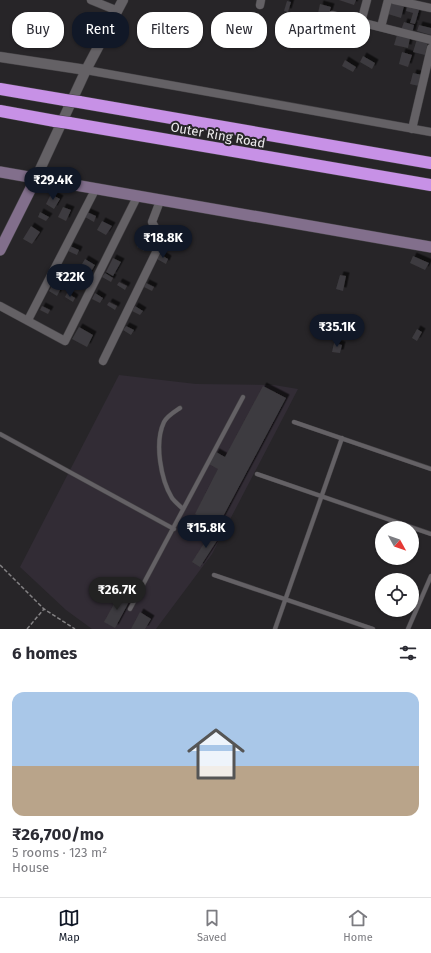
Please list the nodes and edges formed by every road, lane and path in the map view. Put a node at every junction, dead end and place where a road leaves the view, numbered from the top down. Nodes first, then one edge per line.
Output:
1 (91, 0) edge
2 (123, 0) edge
3 (367, 0) edge
4 (388, 0) edge
5 (394, 0) edge
6 (431, 8) edge
7 (118, 11) junction
8 (363, 12) edge
9 (370, 24) edge
10 (380, 27) junction
11 (431, 40) edge
12 (431, 48) edge
13 (0, 56) edge
14 (86, 70) junction
15 (427, 85) edge
16 (0, 89) edge
17 (0, 111) edge
18 (412, 129) junction
19 (431, 132) edge
20 (431, 163) edge
21 (0, 172) edge
22 (36, 178) junction
23 (431, 185) edge
24 (94, 190) junction
25 (137, 197) junction
26 (160, 201) junction
27 (431, 247) edge
28 (0, 250) edge
29 (0, 306) edge
30 (28, 320) junction
31 (103, 361) dead end
32 (243, 397) dead end
33 (180, 408) dead end
34 (294, 422) dead end
35 (0, 434) edge
36 (342, 438) junction
37 (431, 469) edge
38 (256, 474) dead end
39 (322, 496) junction
40 (183, 509) junction
41 (174, 529) junction
42 (431, 534) edge
43 (0, 564) edge
44 (214, 576) dead end
45 (431, 576) edge
46 (286, 600) junction
47 (44, 609) junction
48 (130, 609) dead end
49 (27, 629) edge
50 (75, 629) edge
51 (275, 629) edge
52 (373, 629) edge
53 (408, 629) edge

1 - 7 street
2 - 7 street
3 - 8 street
4 - 10 street
5 - 6 street
7 - 14 street
9 - 10 street
10 - 11 street
12 - 15 street
13 - 14 street
14 - 18 street
14 - 22 street
15 - 18 street
16 - 20 highway, Outer Ring Road, bridge
17 - 23 highway, Outer Ring Road, bridge
18 - 19 street
21 - 22 main road
22 - 24 main road
22 - 28 main road
24 - 25 main road
24 - 30 street
25 - 26 main road
25 - 30 street
26 - 27 main road
26 - 31 street
29 - 30 street
32 - 40 lane
33 - 40 lane
34 - 36 lane
35 - 41 lane
36 - 37 lane
36 - 39 lane
38 - 39 lane
39 - 42 lane
39 - 46 lane
40 - 41 lane
41 - 48 lane
43 - 47 path
44 - 46 lane
45 - 53 lane
46 - 51 lane
46 - 52 lane
47 - 49 path
47 - 50 path

